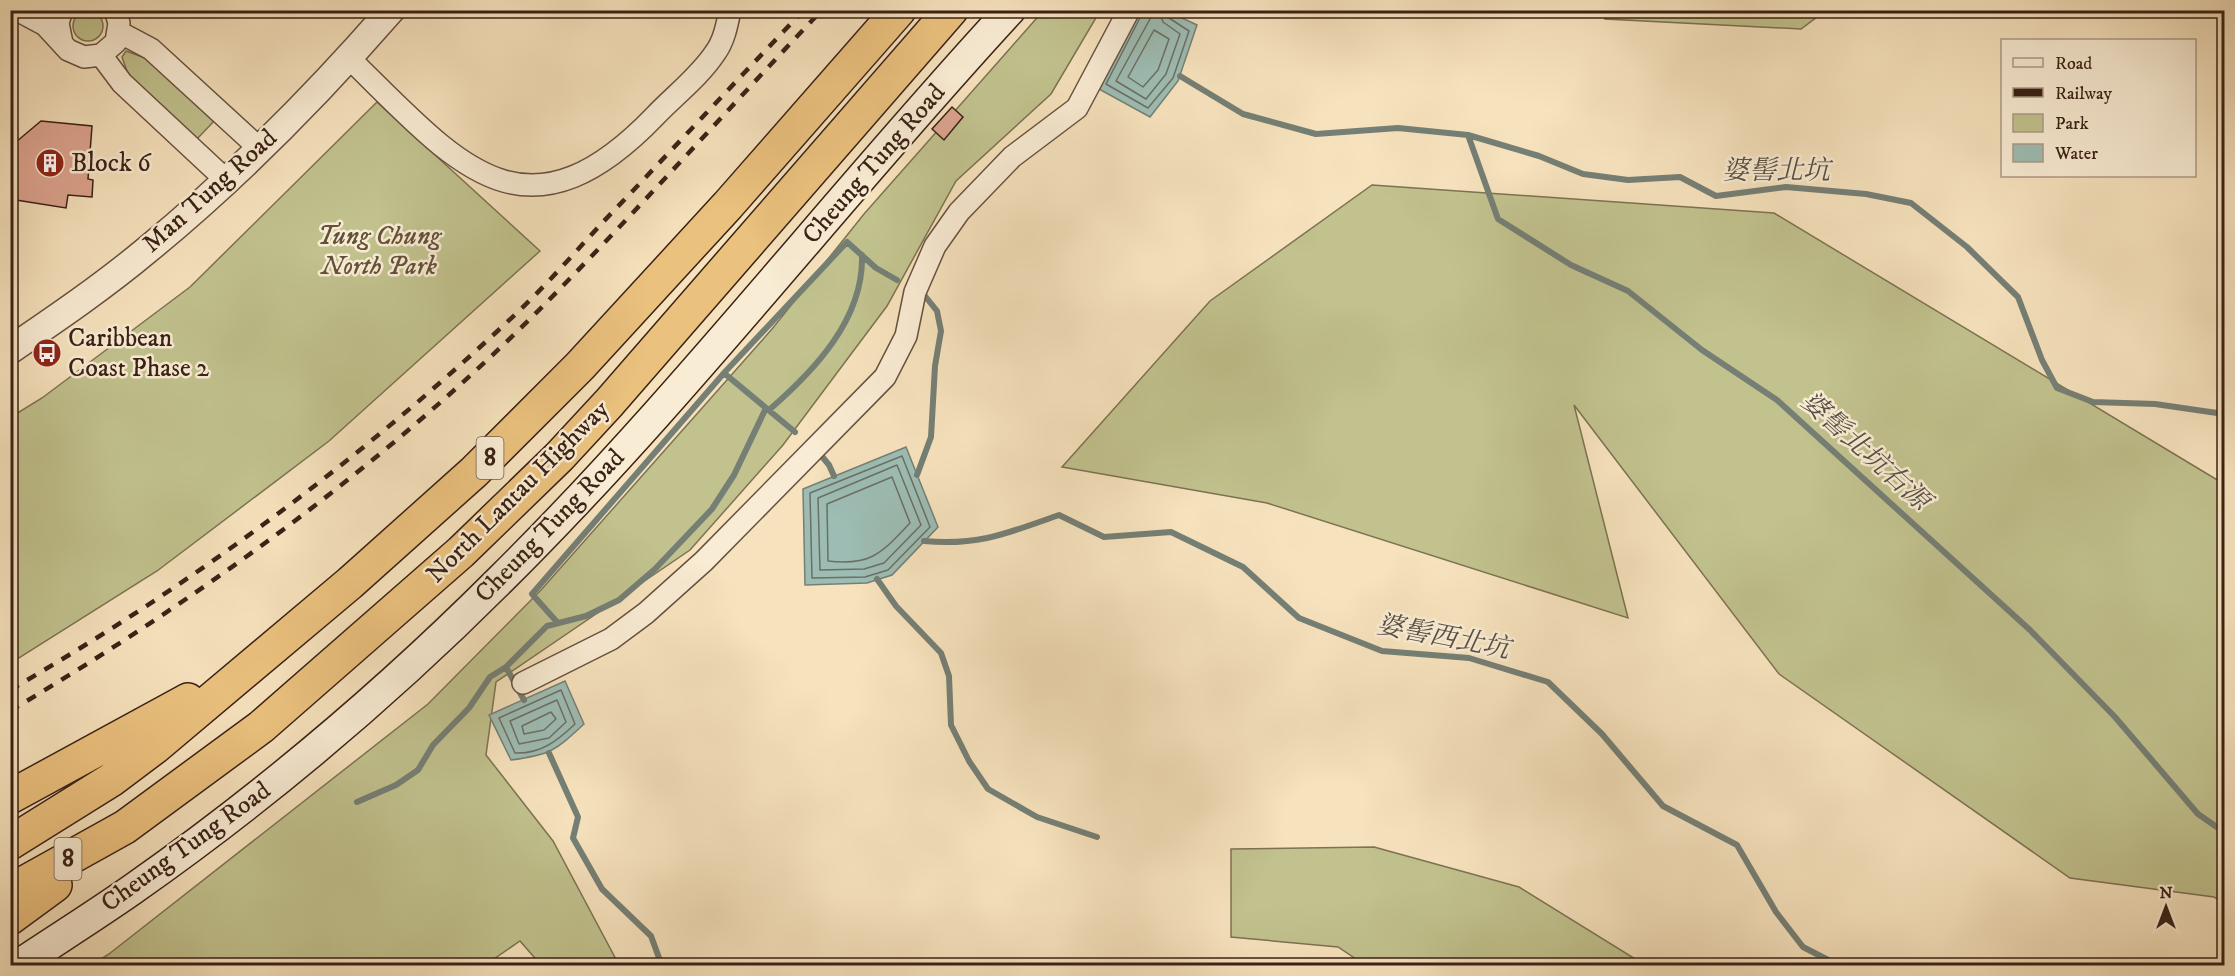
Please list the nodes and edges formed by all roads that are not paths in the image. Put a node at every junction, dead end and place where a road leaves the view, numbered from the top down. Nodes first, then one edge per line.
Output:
1 (17, 10) edge
2 (62, 10) edge
3 (115, 10) edge
4 (391, 10) edge
5 (730, 10) edge
6 (899, 10) edge
7 (951, 10) edge
8 (1010, 10) edge
9 (1129, 10) edge
10 (119, 32) junction
11 (62, 43) junction
12 (101, 55) junction
13 (349, 58) junction
14 (260, 148) junction
15 (227, 181) junction
16 (10, 350) edge
17 (257, 660) junction
18 (523, 683) dead end
19 (10, 797) edge
20 (125, 827) junction
21 (10, 843) edge
22 (10, 891) edge
23 (10, 918) edge
24 (18, 966) edge

1 - 11 street
2 - 11 street
3 - 10 street
4 - 13 street, Man Tung Road
5 - 13 street
6 - 17 highway, North Lantau Highway / 8
7 - 20 highway, North Lantau Highway / 8
8 - 24 main road, Cheung Tung Road
9 - 18 street
10 - 12 street
10 - 14 street
11 - 12 street
12 - 15 street
13 - 14 street, Man Tung Road
14 - 15 street, Man Tung Road
15 - 16 street, Man Tung Road
17 - 19 highway
17 - 21 highway, North Lantau Highway / 8
20 - 22 highway, North Lantau Highway / 8
20 - 23 highway

